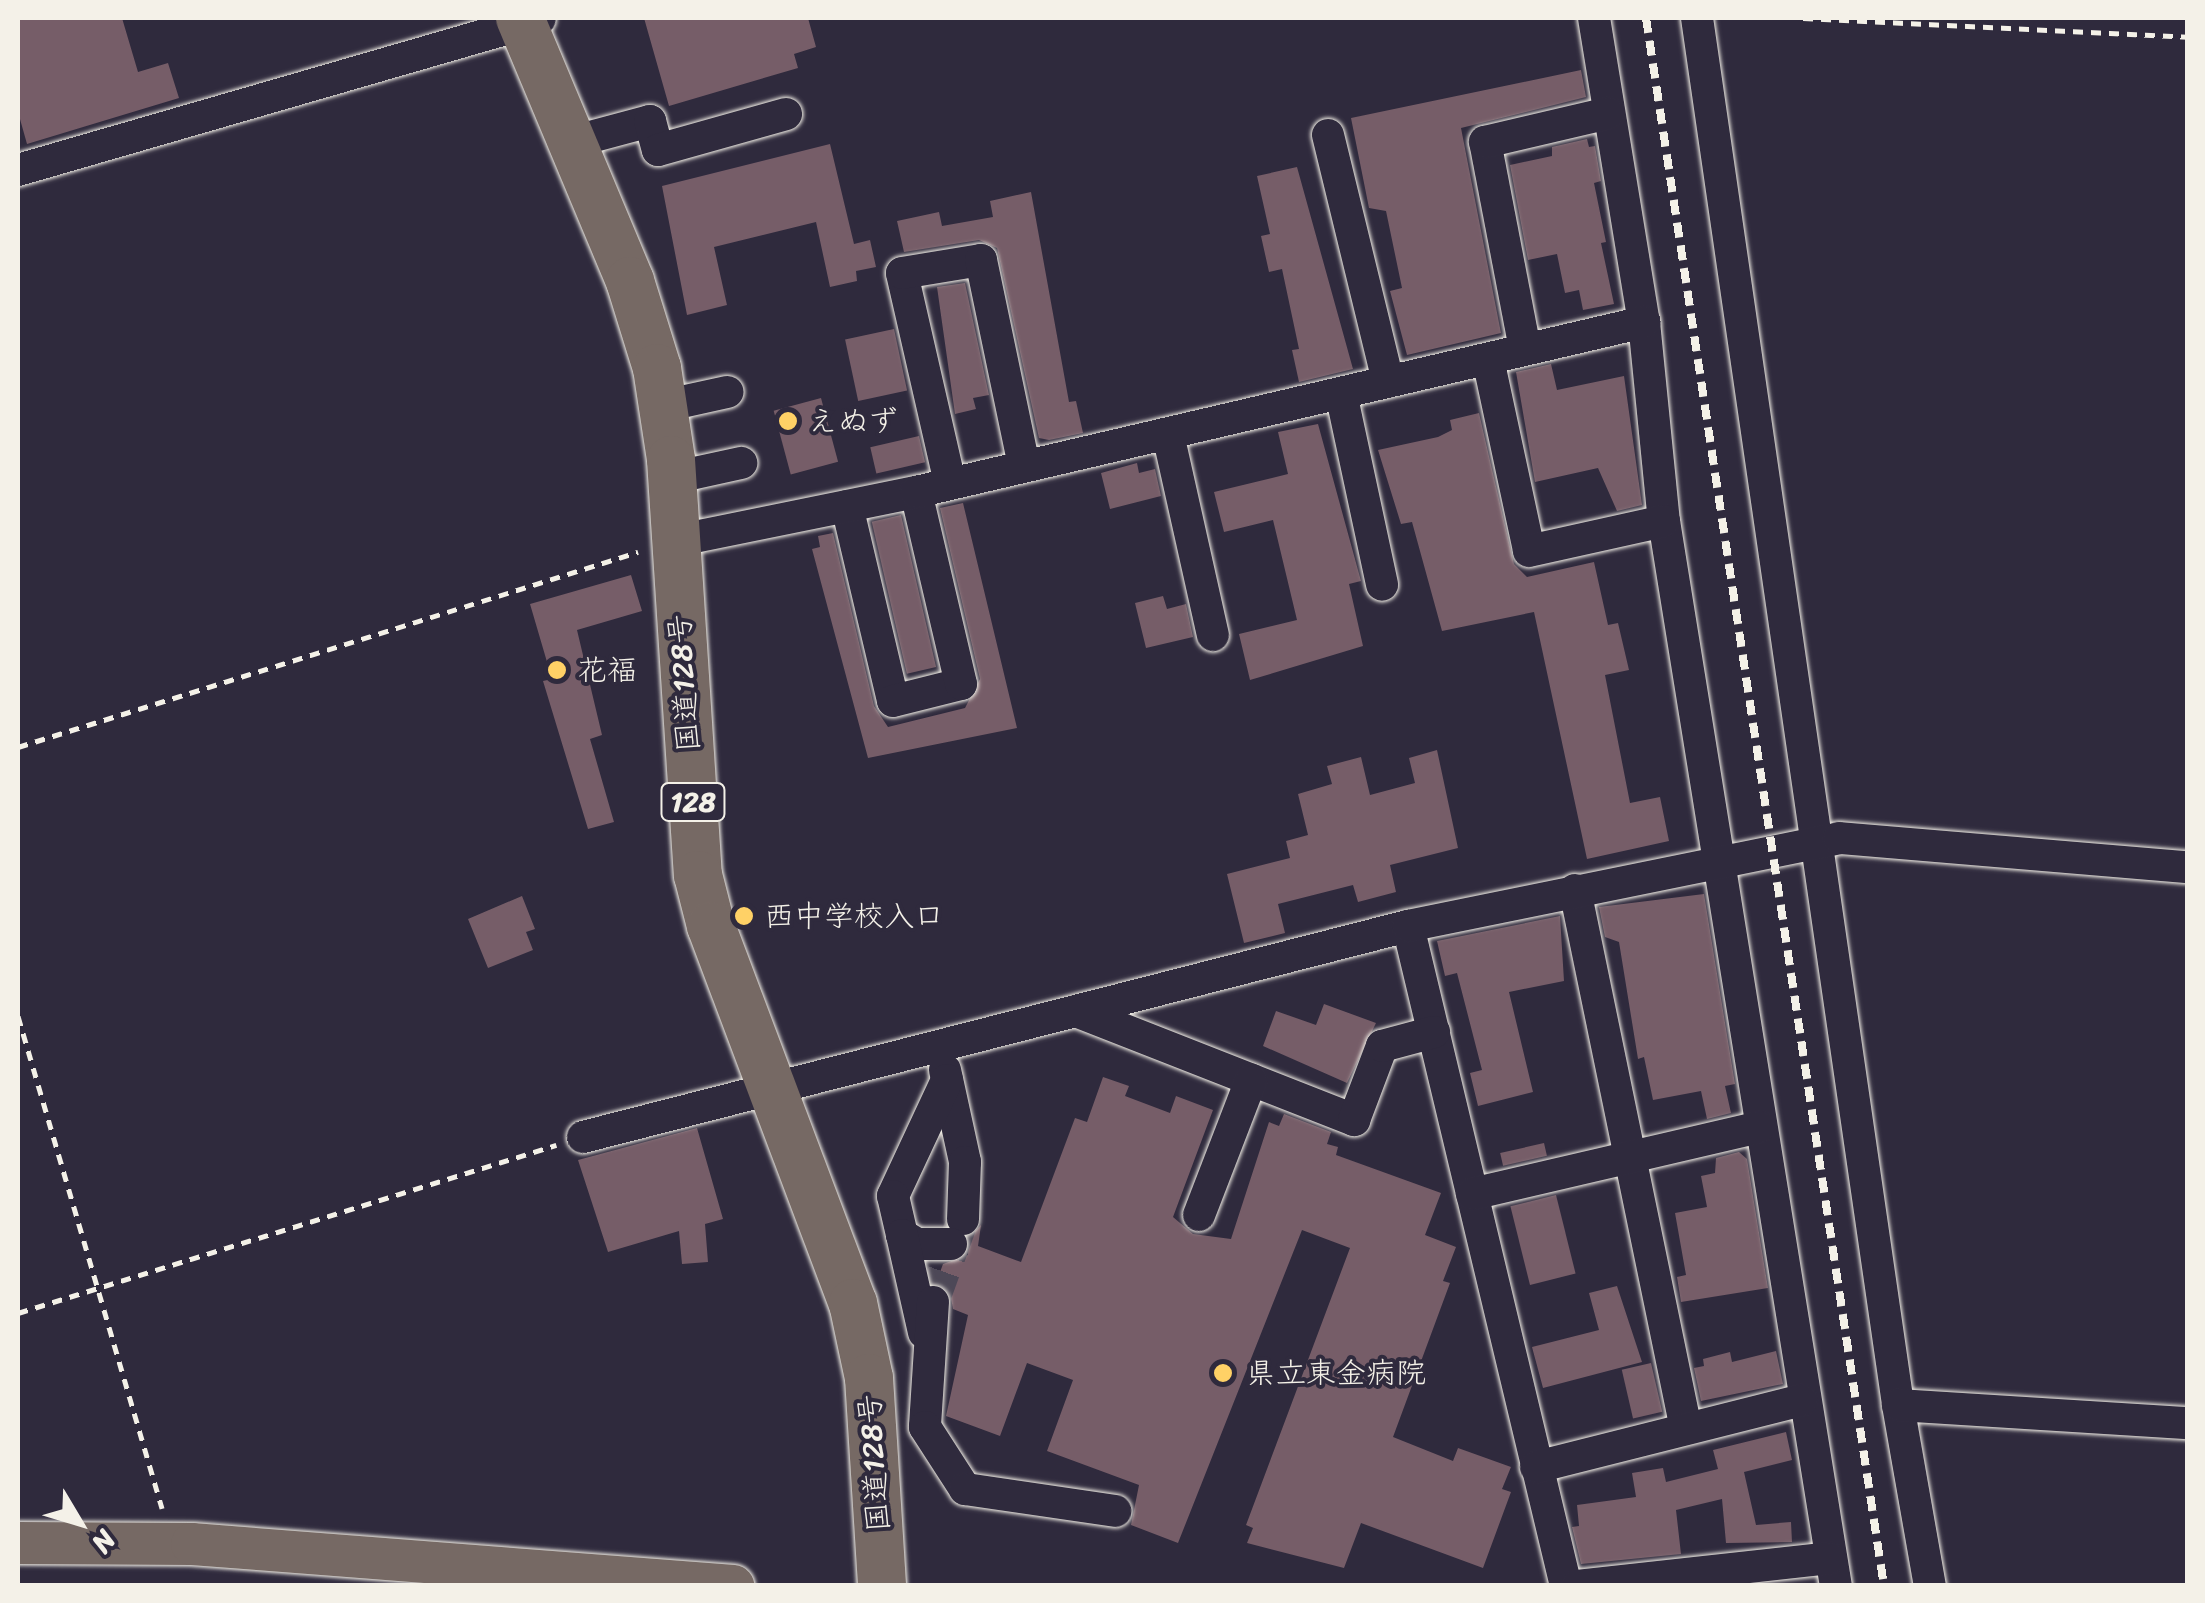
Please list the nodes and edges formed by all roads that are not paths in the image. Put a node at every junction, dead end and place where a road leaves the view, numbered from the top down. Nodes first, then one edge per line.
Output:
1 (1594, 18) edge
2 (1697, 18) edge
3 (528, 20) edge
4 (1609, 112) junction
5 (786, 114) dead end
6 (1328, 136) dead end
7 (568, 143) junction
8 (18, 170) edge
9 (1644, 322) junction
10 (1525, 350) junction
11 (1488, 359) junction
12 (1388, 382) junction
13 (726, 392) dead end
14 (1341, 393) junction
15 (663, 406) junction
16 (1168, 434) junction
17 (742, 464) dead end
18 (1024, 466) junction
19 (672, 478) junction
20 (950, 484) junction
21 (916, 492) junction
22 (847, 506) junction
23 (1664, 521) junction
24 (675, 542) junction
25 (1382, 585) dead end
26 (1213, 634) dead end
27 (1820, 843) junction
28 (1716, 860) junction
29 (2188, 866) edge
30 (1575, 890) junction
31 (1408, 926) junction
32 (1076, 1011) junction
33 (1434, 1032) junction
34 (940, 1046) junction
35 (947, 1080) junction
36 (1252, 1080) junction
37 (770, 1086) junction
38 (1759, 1127) junction
39 (583, 1137) road end
40 (1630, 1157) junction
41 (1472, 1194) junction
42 (1199, 1215) dead end
43 (902, 1235) junction
44 (934, 1302) tunnel mouth
45 (930, 1357) junction
46 (1802, 1400) junction
47 (1898, 1405) junction
48 (2188, 1423) edge
49 (1686, 1429) junction
50 (1536, 1467) junction
51 (1115, 1511) dead end
52 (18, 1543) edge
53 (1833, 1572) edge
54 (432, 1586) edge
55 (733, 1586) edge
56 (882, 1586) edge
57 (1566, 1586) edge
58 (1577, 1586) edge
59 (1930, 1586) edge

1 - 4 street
2 - 27 street
3 - 7 highway, 国道128号 / 128
3 - 8 street
4 - 9 street
4 - 10 street
5 - 7 street
6 - 12 street
7 - 15 highway, 国道128号 / 128
9 - 10 street
9 - 23 street
10 - 11 street
11 - 12 street
11 - 23 street
12 - 14 street
13 - 15 street
14 - 16 street
14 - 25 street
15 - 19 highway, 国道128号 / 128
16 - 18 street
16 - 26 street
17 - 19 street
18 - 20 street
18 - 20 street
19 - 24 highway, 国道128号 / 128
20 - 21 street
21 - 22 street
21 - 22 street
22 - 24 street
23 - 28 street
24 - 37 highway, 国道128号 / 128
27 - 28 street
27 - 29 street
27 - 47 street
28 - 30 street
28 - 38 street
30 - 31 street
30 - 40 street
31 - 32 street
31 - 33 street
32 - 34 street
32 - 36 street
33 - 36 street
33 - 41 street
34 - 35 street
34 - 37 street
35 - 43 street
35 - 43 street
36 - 42 street
37 - 39 street
37 - 56 highway, 国道128号 / 128
38 - 40 street
38 - 46 street
40 - 41 street
40 - 49 street
41 - 50 street
43 - 45 street
44 - 45 street
45 - 51 street
46 - 49 street
46 - 53 street
47 - 48 street
47 - 59 street
49 - 50 street
50 - 57 street
52 - 54 main road, bridge
52 - 55 main road, bridge
53 - 58 street

